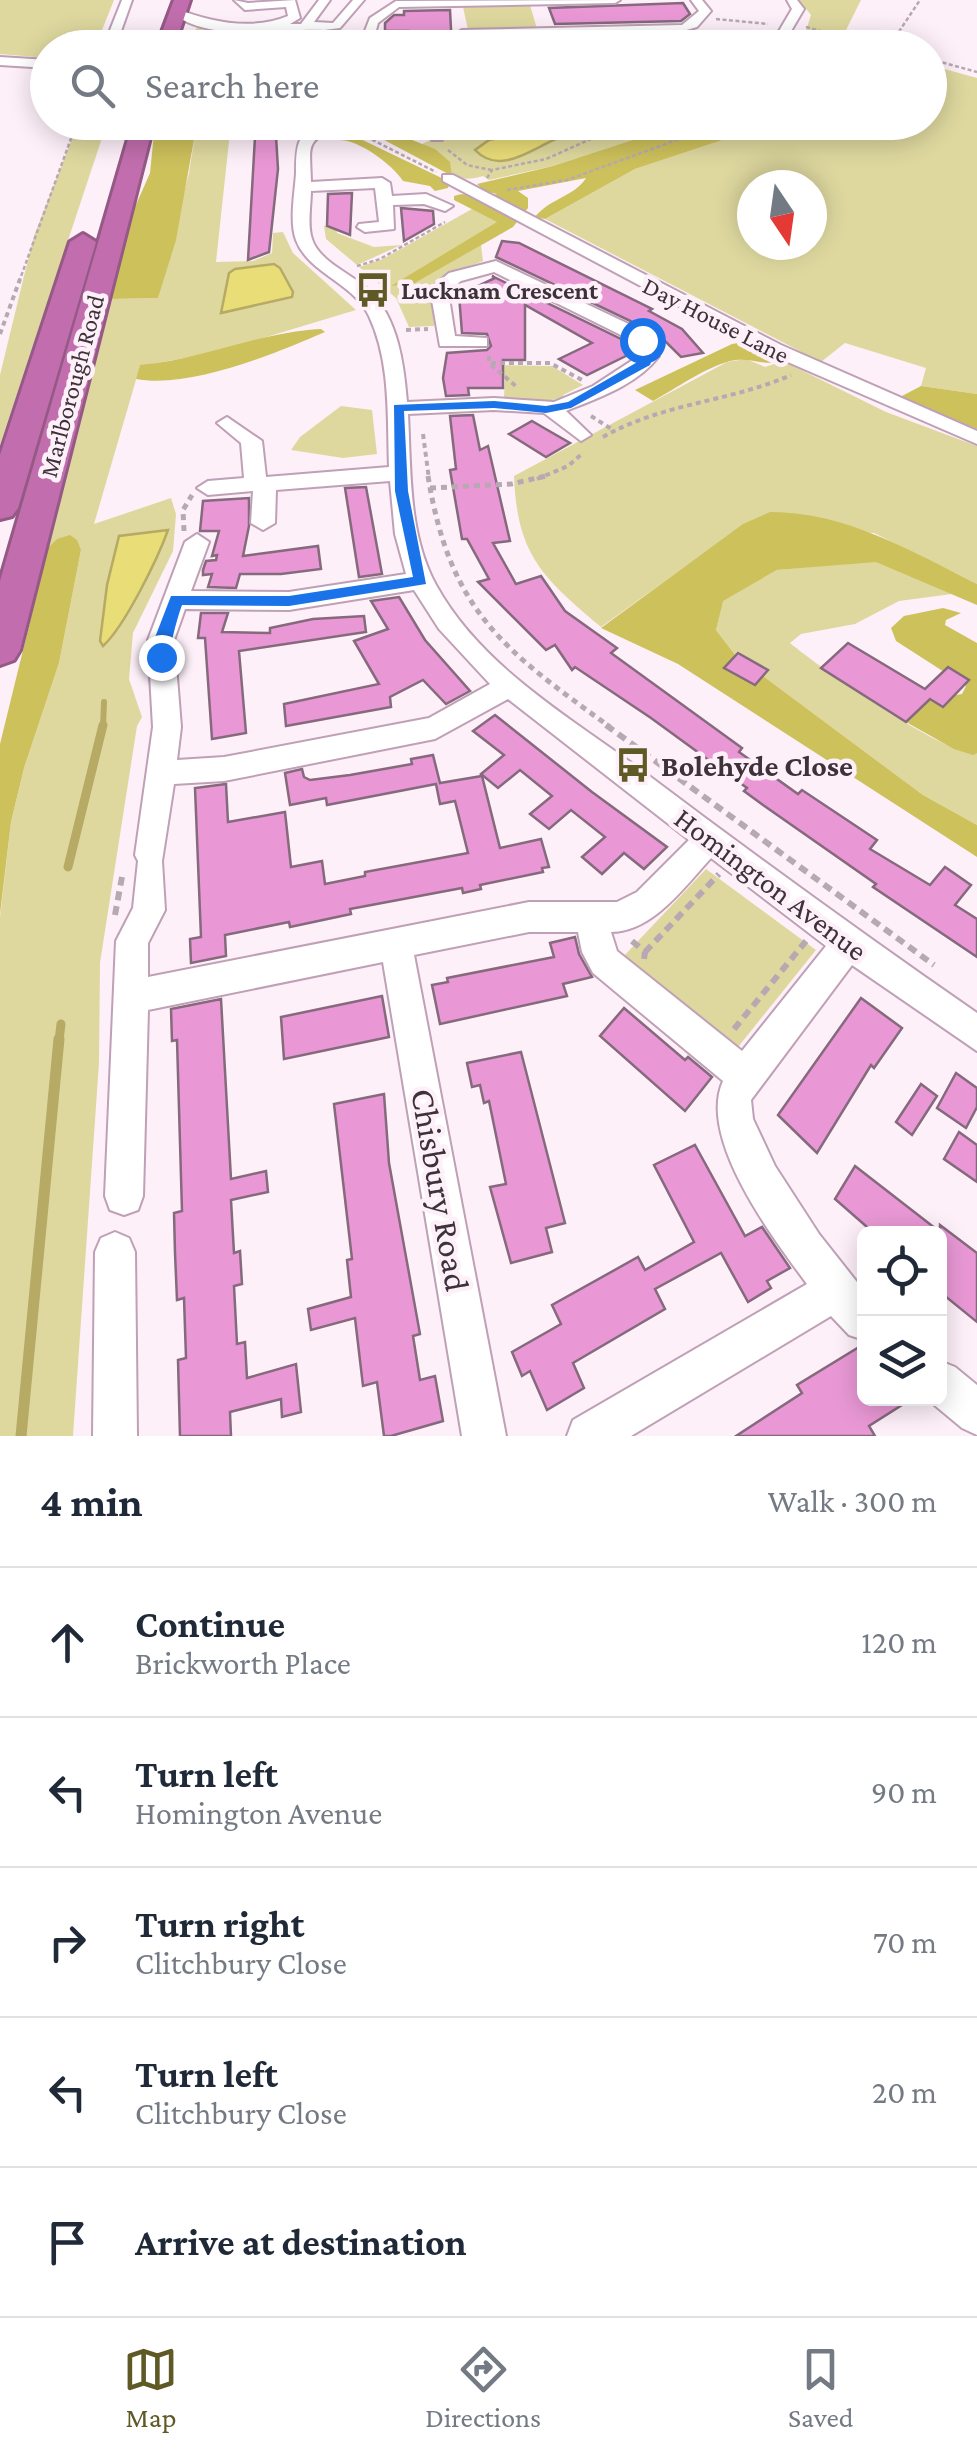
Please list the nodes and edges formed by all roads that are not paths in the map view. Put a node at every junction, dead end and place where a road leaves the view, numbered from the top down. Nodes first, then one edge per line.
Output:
1 (127, 0) edge
2 (239, 0) edge
3 (324, 0) edge
4 (359, 0) edge
5 (615, 0) edge
6 (696, 0) edge
7 (290, 1) edge
8 (792, 1) edge
9 (396, 2) edge
10 (458, 5) junction
11 (179, 6) edge
12 (564, 8) edge
13 (546, 15) edge
14 (768, 24) road end
15 (256, 26) junction
16 (786, 26) junction
17 (328, 27) junction
18 (116, 30) edge
19 (172, 30) edge
20 (368, 30) edge
21 (461, 30) edge
22 (653, 30) edge
23 (784, 30) edge
24 (0, 61) edge
25 (30, 63) edge
26 (114, 140) edge
27 (139, 140) edge
28 (305, 140) edge
29 (469, 185) road end
30 (301, 187) junction
31 (385, 201) junction
32 (447, 213) road end
33 (365, 227) dead end
34 (480, 342) road end
35 (409, 407) junction
36 (551, 409) junction
37 (227, 423) dead end
38 (977, 438) edge
39 (590, 440) road end
40 (400, 473) junction
41 (261, 484) junction
42 (208, 488) dead end
43 (0, 508) edge
44 (263, 523) dead end
45 (196, 542) dead end
46 (421, 580) junction
47 (176, 600) junction
48 (0, 650) edge
49 (509, 686) junction
50 (163, 773) junction
51 (722, 848) junction
52 (600, 918) junction
53 (834, 934) junction
54 (396, 944) junction
55 (132, 997) junction
56 (977, 1034) edge
57 (746, 1077) junction
58 (124, 1196) dead end
59 (114, 1252) dead end
60 (849, 1306) edge
61 (947, 1388) edge
62 (977, 1413) edge
63 (114, 1434) edge
64 (484, 1436) edge
65 (590, 1436) edge

1 - 18 street
2 - 7 street
3 - 17 street
4 - 17 street
5 - 12 street
6 - 22 street
7 - 15 street
8 - 16 street
9 - 10 street
9 - 20 street
10 - 13 street
10 - 21 street
11 - 15 street
11 - 19 highway
12 - 13 street
12 - 13 street
14 - 16 street
15 - 17 street
16 - 23 street
24 - 25 street
26 - 43 highway, Marlborough Road
27 - 48 highway, Marlborough Road
28 - 30 street, Homington Avenue
29 - 38 street, Day House Lane
30 - 31 street
30 - 35 street, Homington Avenue
31 - 32 street
31 - 33 street
34 - 36 street
35 - 36 street
35 - 40 street, Homington Avenue
36 - 39 street
37 - 41 street
40 - 41 street
40 - 46 street, Homington Avenue
41 - 42 street
41 - 44 street
45 - 47 street
46 - 47 street
46 - 49 street, Homington Avenue
47 - 50 street
49 - 50 street
49 - 51 street, Homington Avenue
50 - 55 street
51 - 52 street
51 - 53 street, Homington Avenue
52 - 54 street
52 - 57 street
53 - 56 street, Homington Avenue
53 - 57 street
54 - 55 street
54 - 64 street, Chisbury Road
55 - 58 street
57 - 60 street
59 - 63 street
60 - 65 street
61 - 62 street

